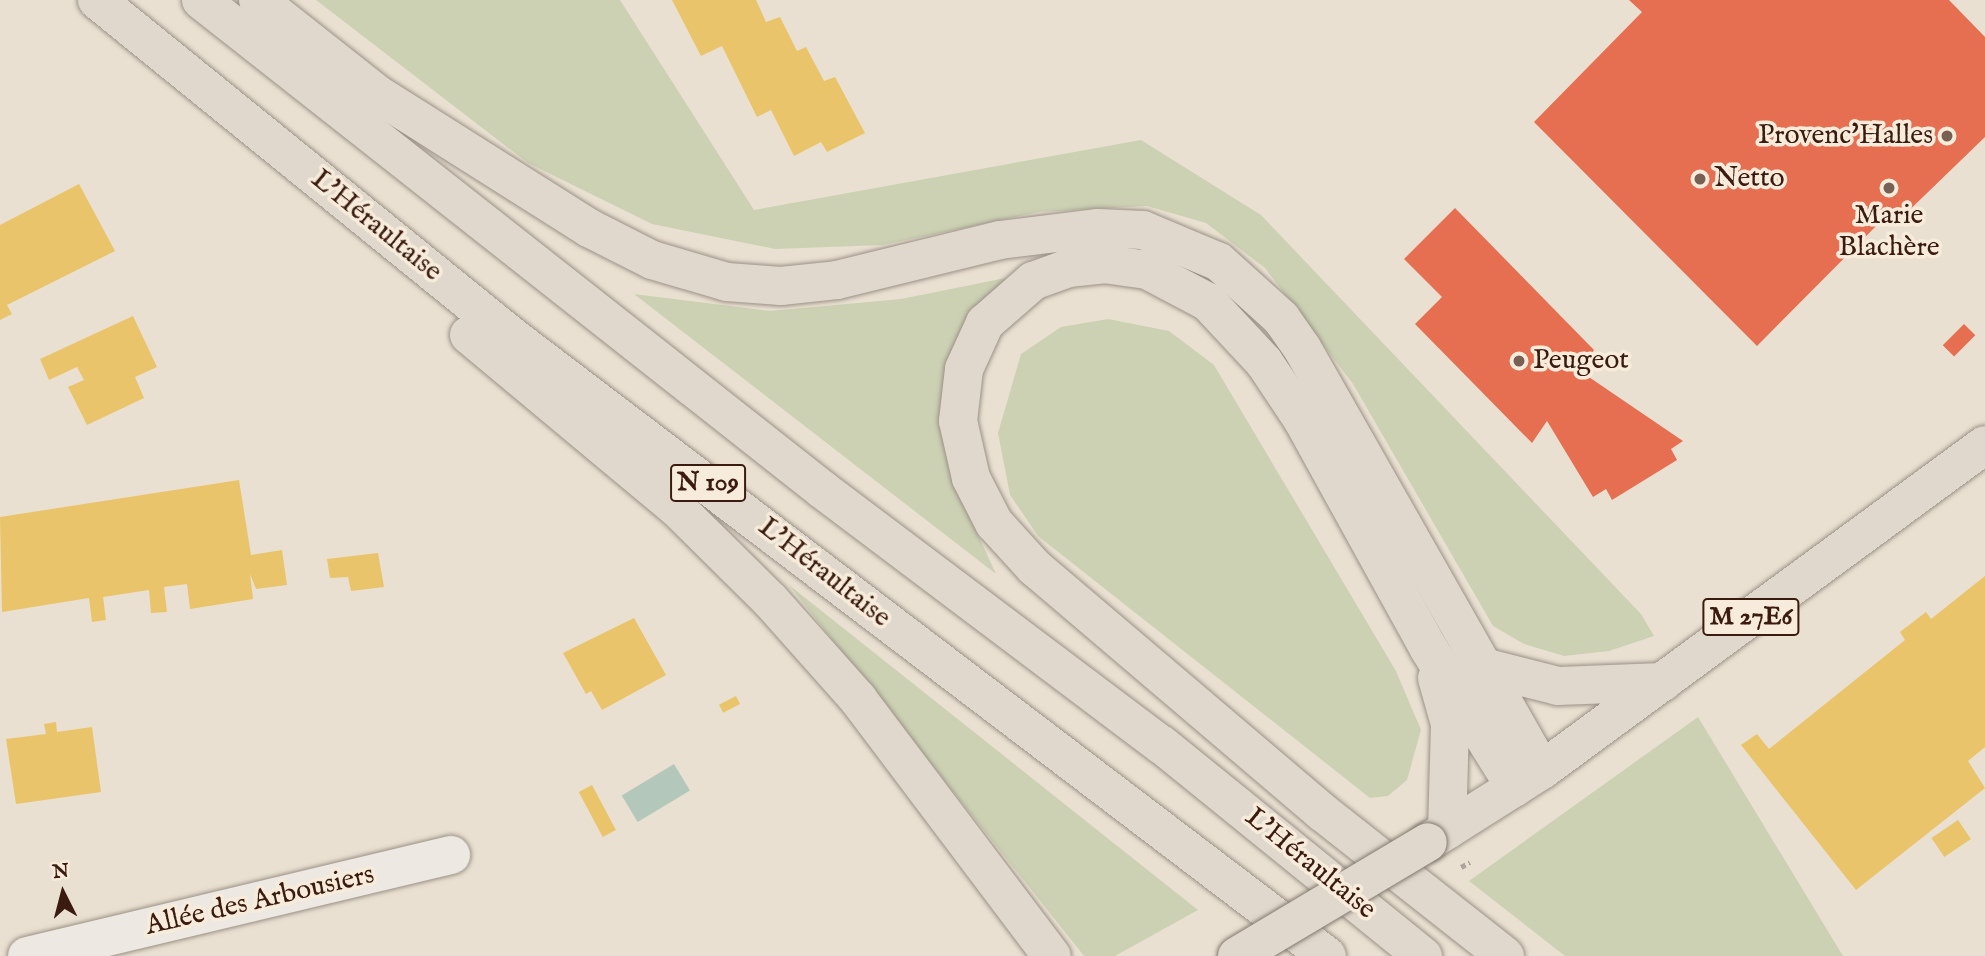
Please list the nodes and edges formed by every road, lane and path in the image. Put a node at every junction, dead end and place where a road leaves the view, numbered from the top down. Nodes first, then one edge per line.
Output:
1 (97, 0) edge
2 (201, 0) edge
3 (258, 0) edge
4 (130, 29) junction
5 (1985, 445) edge
6 (1429, 649) junction
7 (1483, 667) junction
8 (1663, 682) junction
9 (1528, 778) junction
10 (1437, 836) junction
11 (451, 855) dead end
12 (1027, 939) edge
13 (27, 956) edge
14 (1052, 956) edge
15 (1237, 956) edge
16 (1327, 956) edge
17 (1423, 956) edge
18 (1505, 956) edge

1 - 4 main road, L'Héraultaise / N 109
2 - 17 main road, L'Héraultaise / N 109
3 - 7 main road
4 - 12 main road
4 - 16 main road, L'Héraultaise / N 109
5 - 8 main road, M 27E6
6 - 9 main road
6 - 10 main road
6 - 18 main road
7 - 8 main road
7 - 9 main road
8 - 9 main road, M 27E6
9 - 10 main road, M 27E6
10 - 15 main road, M 27E6, bridge
11 - 13 street, Allée des Arbousiers
12 - 14 main road

